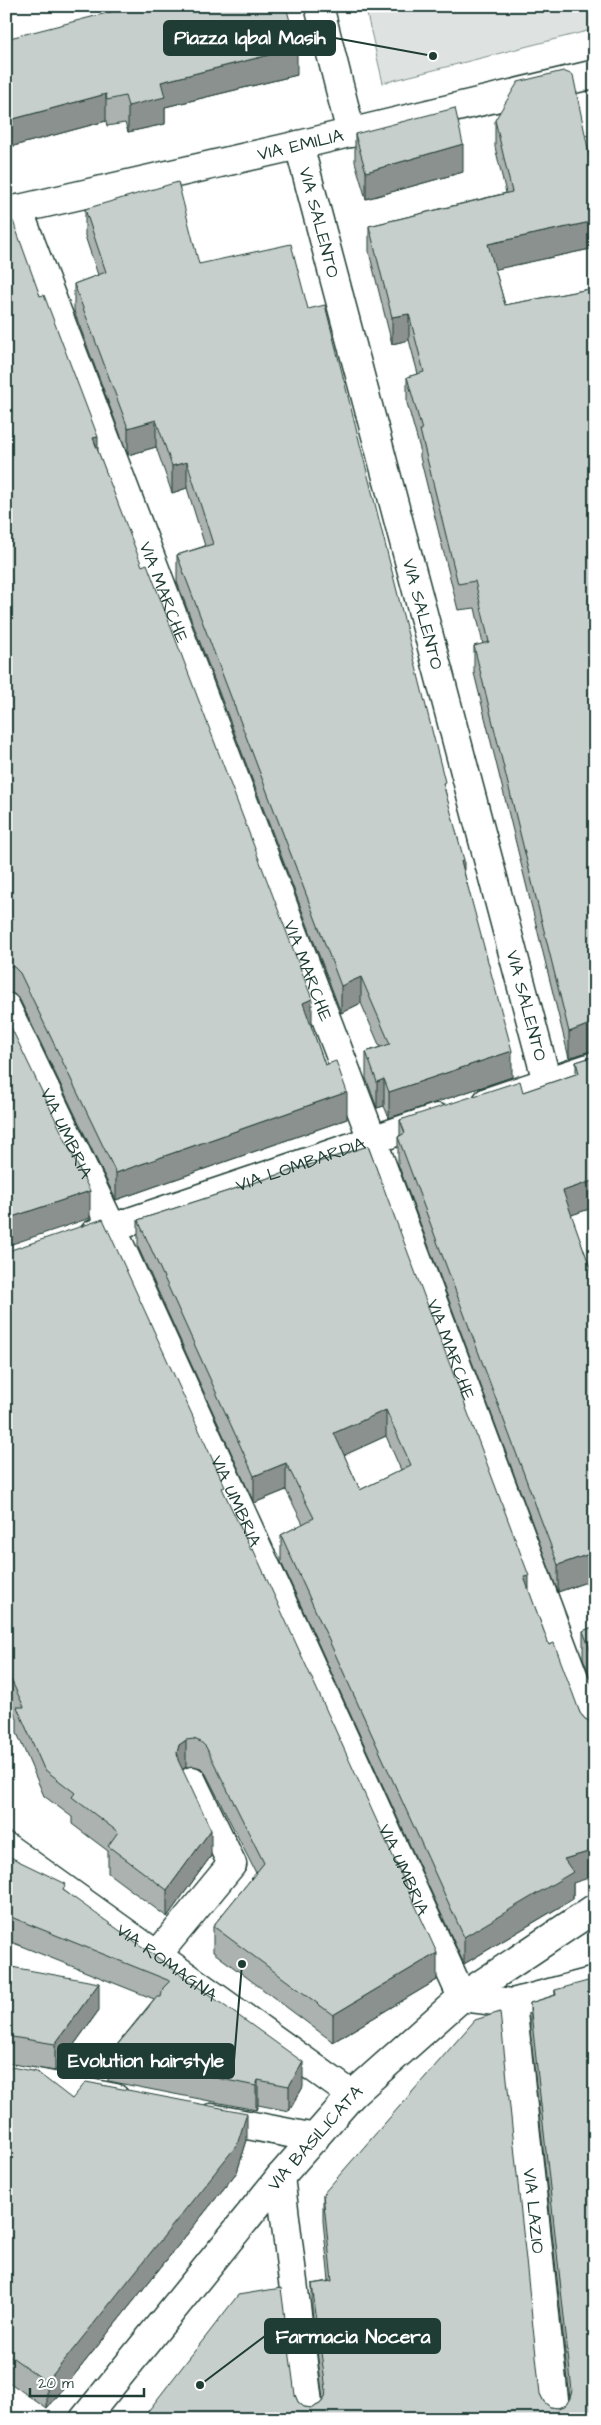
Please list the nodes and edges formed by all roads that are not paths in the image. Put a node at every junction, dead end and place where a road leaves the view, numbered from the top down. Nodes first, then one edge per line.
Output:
1 (319, 6) edge
2 (592, 77) edge
3 (351, 133) junction
4 (299, 145) junction
5 (12, 211) edge
6 (6, 1007) edge
7 (595, 1066) edge
8 (547, 1082) junction
9 (372, 1139) junction
10 (112, 1228) junction
11 (68, 1242) edge
12 (595, 1734) edge
13 (192, 1780) dead end
14 (6, 1847) edge
15 (595, 1908) edge
16 (157, 1955) junction
17 (595, 1981) edge
18 (462, 1997) junction
19 (512, 2003) junction
20 (6, 2077) edge
21 (352, 2096) junction
22 (141, 2104) edge
23 (189, 2113) edge
24 (315, 2138) junction
25 (280, 2177) junction
26 (84, 2419) edge
27 (310, 2419) edge
28 (556, 2419) edge

1 - 3 street
2 - 3 street, VIA EMILIA
3 - 4 street, VIA EMILIA
4 - 5 street, VIA EMILIA
4 - 8 street, VIA SALENTO
5 - 9 street, VIA MARCHE
6 - 10 street, VIA UMBRIA
7 - 8 street, VIA LOMBARDIA
8 - 9 street, VIA LOMBARDIA
9 - 10 street, VIA LOMBARDIA
9 - 12 street, VIA MARCHE
10 - 11 street, VIA LOMBARDIA
10 - 18 street, VIA UMBRIA
13 - 16 street
14 - 16 street, VIA ROMAGNA
15 - 18 street, VIA BASILICATA
16 - 21 street, VIA ROMAGNA
17 - 19 street
18 - 19 street
18 - 21 street, VIA BASILICATA
19 - 28 street, VIA LAZIO
20 - 22 street
21 - 24 street, VIA BASILICATA
23 - 24 street
24 - 25 street, VIA BASILICATA
25 - 26 street, VIA BASILICATA
25 - 27 street

